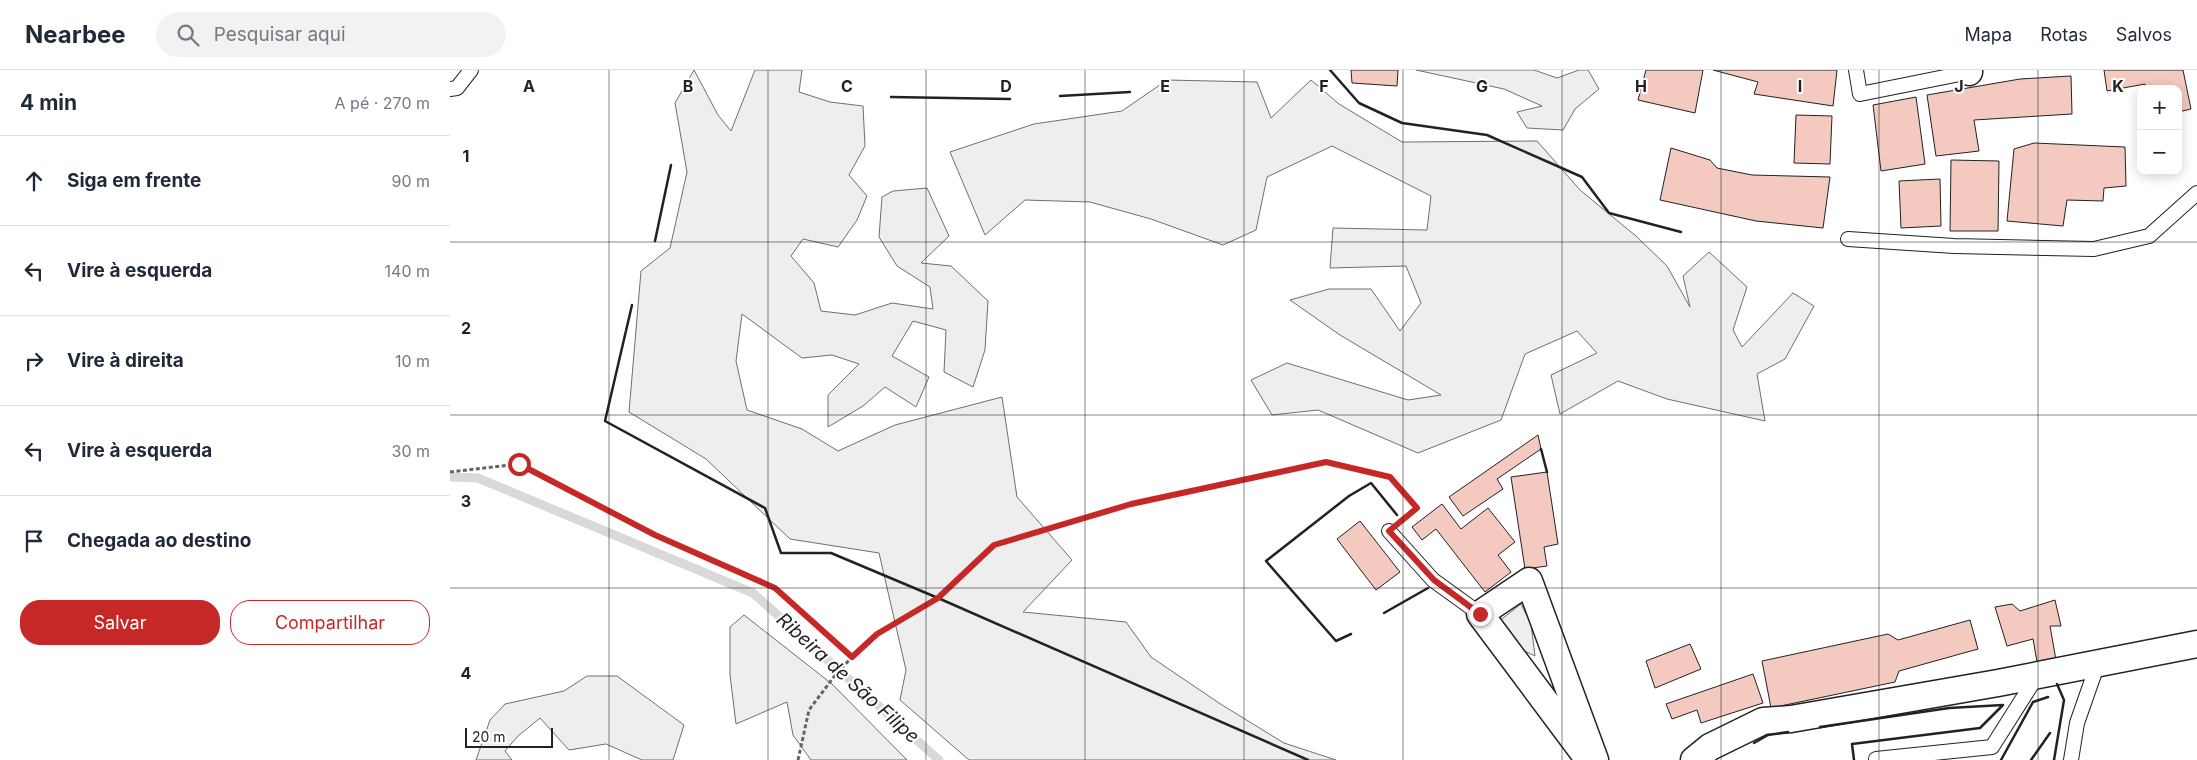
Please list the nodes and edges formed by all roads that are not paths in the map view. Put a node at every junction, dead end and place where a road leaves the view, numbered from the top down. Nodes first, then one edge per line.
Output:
1 (471, 70) edge
2 (1856, 70) edge
3 (1972, 71) edge
4 (450, 89) edge
5 (2197, 192) edge
6 (1848, 239) dead end
7 (1389, 531) road end
8 (1480, 614) junction
9 (2197, 644) edge
10 (2098, 663) junction
11 (2038, 675) junction
12 (1876, 758) dead end
13 (1589, 760) edge
14 (1595, 760) edge
15 (1694, 760) edge
16 (2071, 760) edge

1 - 4 lane
2 - 3 lane
5 - 6 lane
7 - 8 lane
8 - 13 street
8 - 14 street
9 - 10 street
10 - 11 street
10 - 16 lane
11 - 12 lane
11 - 15 street

